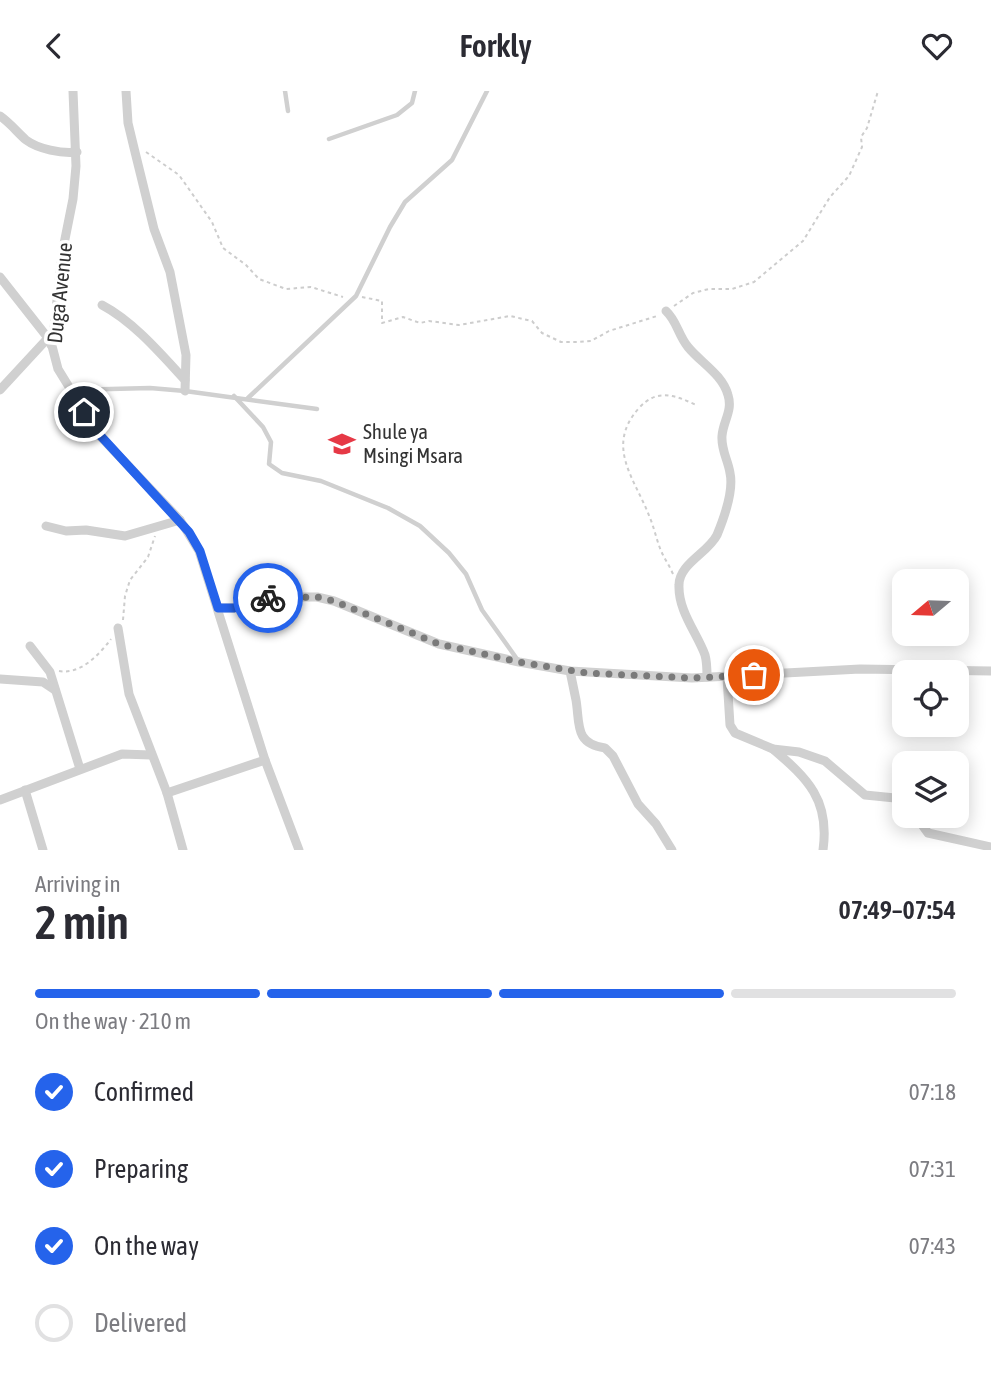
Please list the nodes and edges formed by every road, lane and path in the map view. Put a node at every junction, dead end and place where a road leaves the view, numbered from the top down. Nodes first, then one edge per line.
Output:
1 (73, 91) edge
2 (126, 91) edge
3 (285, 91) edge
4 (415, 91) edge
5 (486, 91) edge
6 (878, 91) edge
7 (288, 111) dead end
8 (0, 116) edge
9 (329, 139) dead end
10 (134, 143) junction
11 (77, 152) junction
12 (0, 277) edge
13 (356, 296) junction
14 (103, 305) dead end
15 (666, 311) junction
16 (50, 342) junction
17 (185, 380) junction
18 (0, 390) edge
19 (70, 390) junction
20 (185, 391) junction
21 (234, 396) junction
22 (248, 398) junction
23 (698, 406) dead end
24 (317, 409) dead end
25 (180, 520) junction
26 (46, 526) dead end
27 (161, 526) junction
28 (679, 588) junction
29 (218, 608) junction
30 (118, 628) junction
31 (30, 646) dead end
32 (519, 662) junction
33 (570, 671) junction
34 (991, 671) edge
35 (50, 672) junction
36 (708, 677) junction
37 (727, 677) junction
38 (0, 679) edge
39 (57, 692) junction
40 (773, 749) junction
41 (151, 755) junction
42 (265, 759) junction
43 (80, 769) junction
44 (25, 790) junction
45 (167, 793) junction
46 (892, 798) edge
47 (0, 800) edge
48 (924, 828) edge
49 (991, 847) edge
50 (43, 850) edge
51 (183, 850) edge
52 (299, 850) edge
53 (672, 850) edge
54 (823, 850) edge

1 - 11 street, Duga Avenue
2 - 10 street
3 - 7 lane
4 - 9 lane
5 - 13 lane
6 - 15 path
8 - 11 street
10 - 13 path
10 - 17 street
11 - 16 street, Duga Avenue
12 - 16 street
13 - 15 path
13 - 22 lane
14 - 17 street
15 - 28 street
16 - 18 street
16 - 19 street, Duga Avenue
17 - 20 street
19 - 20 lane
19 - 25 street, Duga Avenue
20 - 21 lane
21 - 22 lane
21 - 32 lane
22 - 24 lane
23 - 28 path
25 - 27 street
25 - 29 street, Duga Avenue
26 - 27 street
27 - 30 path
28 - 36 street
29 - 32 street
29 - 42 street, Duga Avenue
30 - 35 path
30 - 41 street
31 - 35 street
32 - 33 street
33 - 36 street
33 - 53 street
34 - 37 street
35 - 39 street
36 - 37 street
37 - 40 street
38 - 39 street
39 - 43 street
40 - 46 street
40 - 54 street
41 - 43 street
41 - 45 street
42 - 45 street
42 - 52 street, Duga Avenue
43 - 44 street
44 - 47 street
44 - 50 street
45 - 51 street
48 - 49 street

